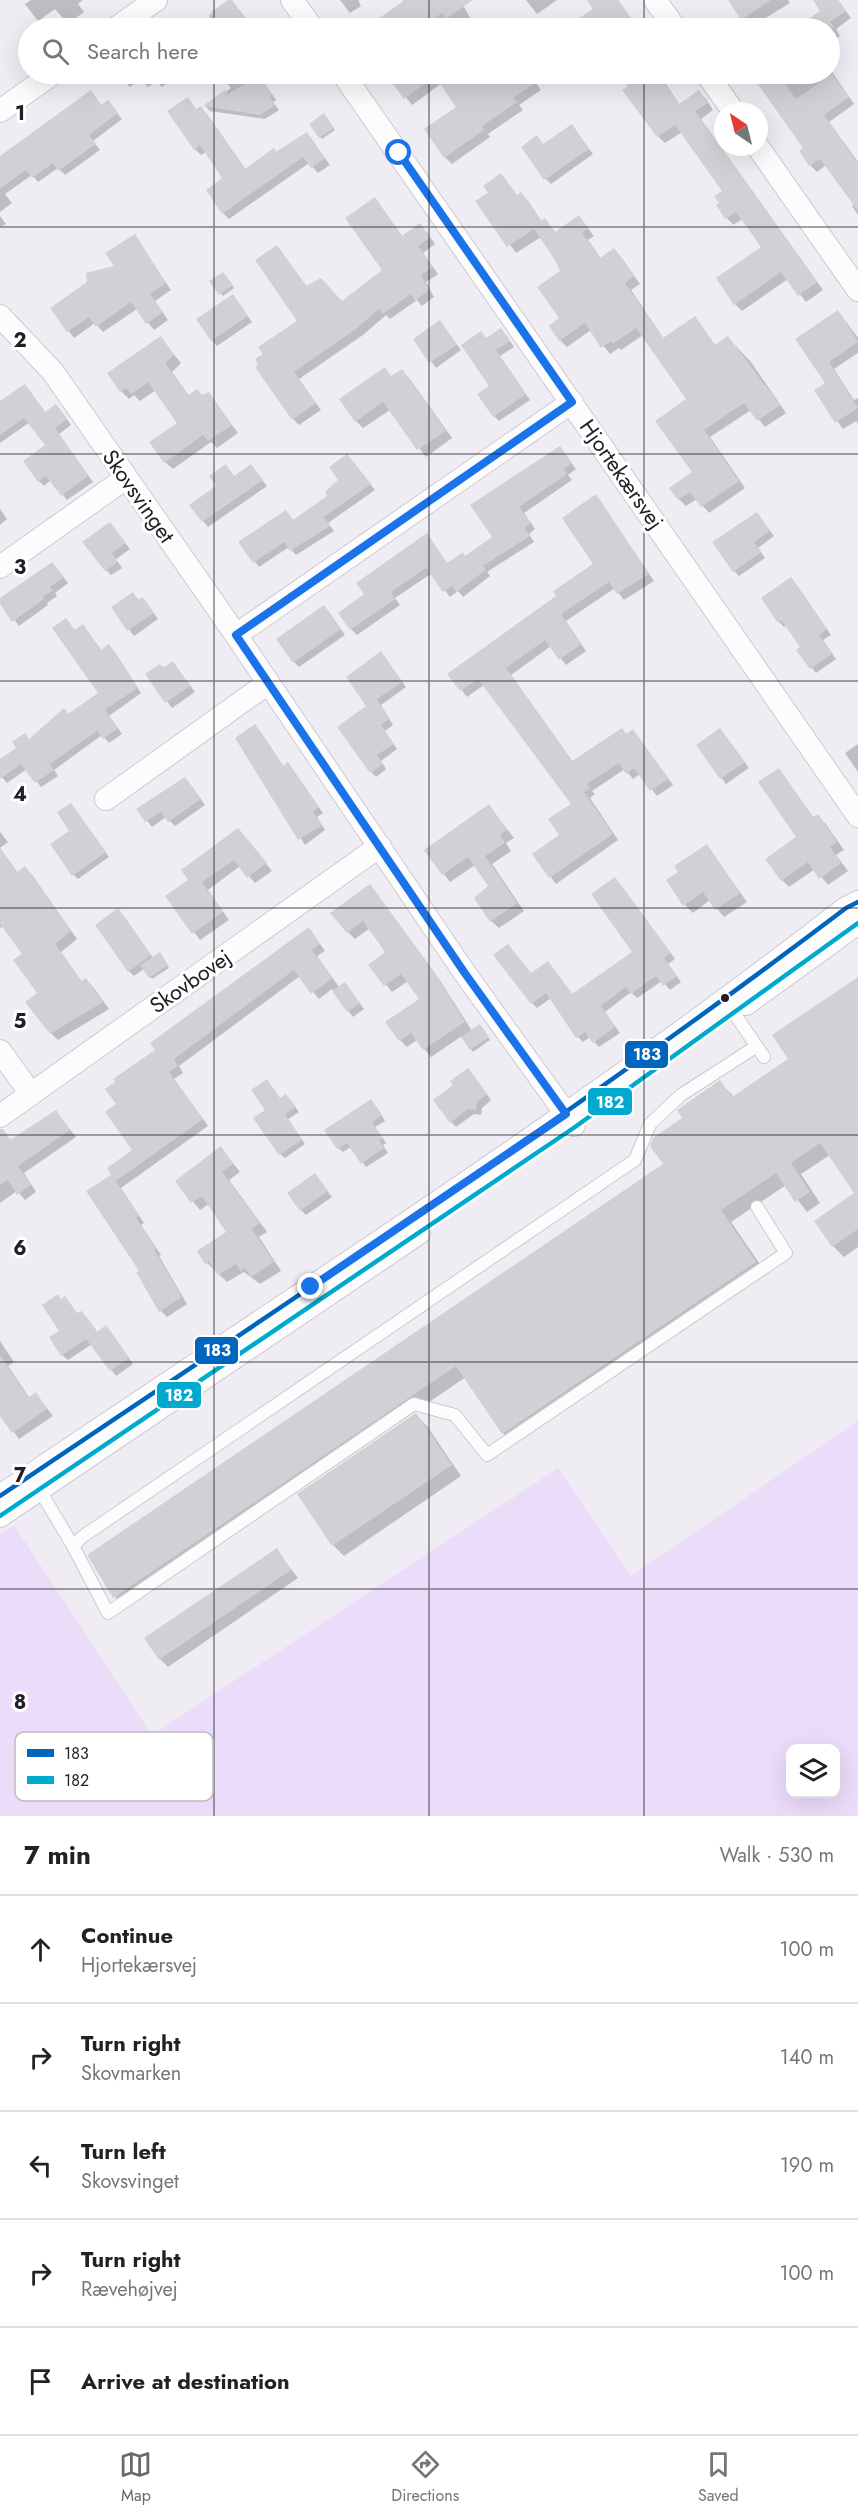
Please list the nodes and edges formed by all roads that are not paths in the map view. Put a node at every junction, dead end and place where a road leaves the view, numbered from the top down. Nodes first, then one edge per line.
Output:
1 (156, 0) edge
2 (292, 0) edge
3 (655, 0) edge
4 (130, 18) edge
5 (305, 18) edge
6 (668, 18) edge
7 (38, 84) edge
8 (350, 84) edge
9 (714, 84) edge
10 (727, 102) edge
11 (0, 111) edge
12 (764, 156) edge
13 (858, 290) edge
14 (0, 316) edge
15 (572, 402) junction
16 (126, 478) junction
17 (0, 567) edge
18 (236, 635) junction
19 (268, 683) junction
20 (106, 799) dead end
21 (858, 816) edge
22 (380, 846) junction
23 (858, 902) edge
24 (858, 923) edge
25 (734, 1012) junction
26 (757, 1046) junction
27 (0, 1050) edge
28 (764, 1057) dead end
29 (31, 1094) junction
30 (0, 1116) edge
31 (570, 1121) junction
32 (757, 1207) dead end
33 (39, 1489) junction
34 (0, 1496) edge
35 (0, 1516) edge
36 (72, 1546) junction

1 - 4 street
2 - 5 street
3 - 6 street
7 - 11 street
8 - 15 street, Hjortekærsvej
9 - 10 street
12 - 13 street
14 - 16 street, Skovsvinget
15 - 18 street
15 - 21 street, Hjortekærsvej
16 - 17 street
16 - 18 street, Skovsvinget
18 - 19 street, Skovsvinget
19 - 20 street
19 - 22 street, Skovsvinget
22 - 29 street, Skovbovej
22 - 31 street, Skovsvinget
23 - 31 street
24 - 25 street
25 - 26 lane
25 - 31 street
26 - 28 lane
26 - 36 lane
27 - 29 street
29 - 30 street, Skovbovej
31 - 33 street
31 - 34 street
32 - 36 lane
33 - 35 street
33 - 36 lane

